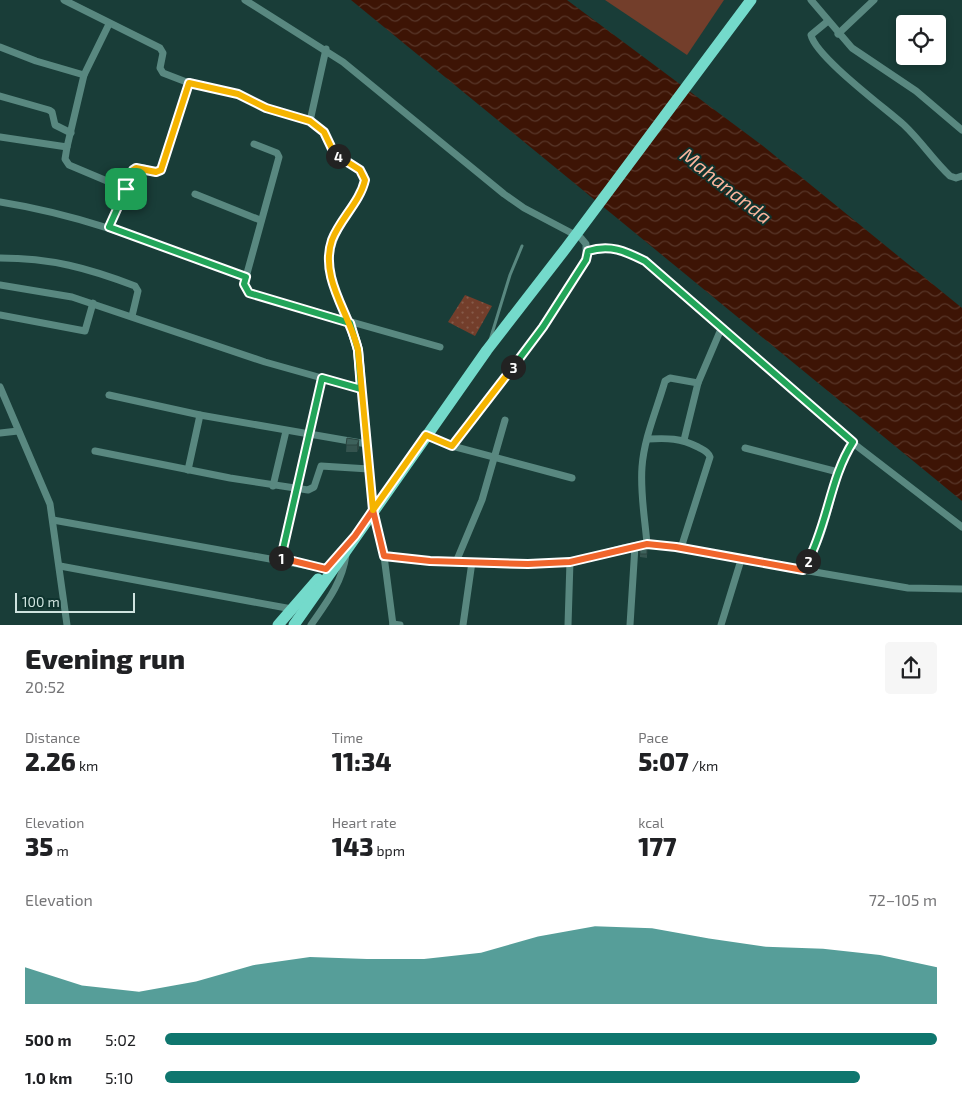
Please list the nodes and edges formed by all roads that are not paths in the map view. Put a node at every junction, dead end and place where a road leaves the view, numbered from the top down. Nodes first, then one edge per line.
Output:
1 (64, 0) edge
2 (245, 0) edge
3 (751, 0) edge
4 (812, 0) edge
5 (874, 0) edge
6 (828, 21) junction
7 (109, 24) junction
8 (838, 34) junction
9 (0, 47) edge
10 (326, 49) junction
11 (84, 75) junction
12 (189, 83) junction
13 (0, 96) edge
14 (310, 121) junction
15 (962, 130) edge
16 (71, 133) junction
17 (0, 137) edge
18 (254, 144) dead end
19 (67, 147) junction
20 (962, 176) edge
21 (126, 189) junction
22 (195, 194) dead end
23 (0, 202) edge
24 (260, 220) junction
25 (109, 227) junction
26 (522, 246) dead end
27 (588, 251) junction
28 (0, 258) edge
29 (246, 277) junction
30 (0, 285) edge
31 (93, 303) junction
32 (0, 315) edge
33 (132, 316) junction
34 (350, 323) junction
35 (721, 329) junction
36 (440, 347) dead end
37 (487, 350) junction
38 (322, 378) junction
39 (698, 383) junction
40 (0, 387) edge
41 (361, 389) junction
42 (109, 395) dead end
43 (200, 415) junction
44 (505, 420) dead end
45 (286, 430) junction
46 (18, 431) junction
47 (0, 433) edge
48 (308, 434) junction
49 (426, 435) junction
50 (648, 439) junction
51 (684, 440) junction
52 (853, 442) junction
53 (367, 444) junction
54 (452, 446) junction
55 (745, 448) dead end
56 (95, 451) dead end
57 (494, 456) junction
58 (369, 469) junction
59 (188, 470) junction
60 (838, 472) junction
61 (572, 478) dead end
62 (273, 486) junction
63 (296, 489) junction
64 (373, 510) junction
65 (53, 520) junction
66 (962, 527) edge
67 (355, 536) junction
68 (647, 544) junction
69 (635, 546) junction
70 (347, 548) junction
71 (681, 548) junction
72 (384, 556) junction
73 (281, 560) junction
74 (741, 560) junction
75 (456, 562) junction
76 (472, 562) junction
77 (570, 562) junction
78 (60, 566) junction
79 (326, 569) junction
80 (803, 570) junction
81 (962, 589) edge
82 (292, 609) junction
83 (67, 625) edge
84 (278, 625) edge
85 (294, 625) edge
86 (311, 625) edge
87 (395, 625) edge
88 (462, 625) edge
89 (568, 625) edge
90 (630, 625) edge
91 (721, 625) edge

1 - 7 street
2 - 10 street
3 - 37 main road
4 - 6 street
5 - 8 street
6 - 8 street
6 - 20 street
7 - 11 street
7 - 12 street
8 - 15 street
9 - 11 street
10 - 14 street
10 - 27 street
11 - 16 street
12 - 14 street
12 - 21 street
13 - 16 street
14 - 34 street
16 - 19 street
17 - 19 street
18 - 24 street
19 - 21 street
21 - 25 street
22 - 24 street
23 - 25 street
24 - 29 street
25 - 29 street
26 - 37 lane
27 - 35 street
27 - 54 street
28 - 33 street
29 - 34 street
30 - 31 street
31 - 32 street
31 - 33 street
33 - 38 street
34 - 36 street
34 - 41 street
35 - 39 street
35 - 52 street
37 - 49 main road
38 - 41 street
38 - 48 street
39 - 50 street
39 - 51 street
40 - 46 street
41 - 53 street
42 - 43 street
43 - 45 street
43 - 59 street
44 - 57 street
45 - 48 street
45 - 62 street
46 - 47 street
46 - 65 street
48 - 53 street
48 - 63 street
49 - 54 street
49 - 64 main road
50 - 51 street
50 - 68 street
51 - 71 street
52 - 60 street
52 - 66 street
53 - 58 street
54 - 57 street
55 - 60 street
56 - 59 street
57 - 61 street
57 - 75 street
58 - 63 street
58 - 64 street
59 - 62 street
60 - 80 street
62 - 63 street
63 - 73 street
64 - 67 main road
64 - 72 street
65 - 73 street
65 - 78 street
67 - 70 main road
67 - 79 main road
68 - 69 street
68 - 71 street
69 - 77 street
69 - 90 street
70 - 85 main road
70 - 86 street
71 - 74 street
72 - 75 street
72 - 87 street
73 - 79 street
74 - 80 street
74 - 91 street
75 - 76 street
76 - 77 street
76 - 88 street
77 - 89 street
78 - 82 street
78 - 83 street
79 - 82 main road
80 - 81 street
82 - 84 main road

